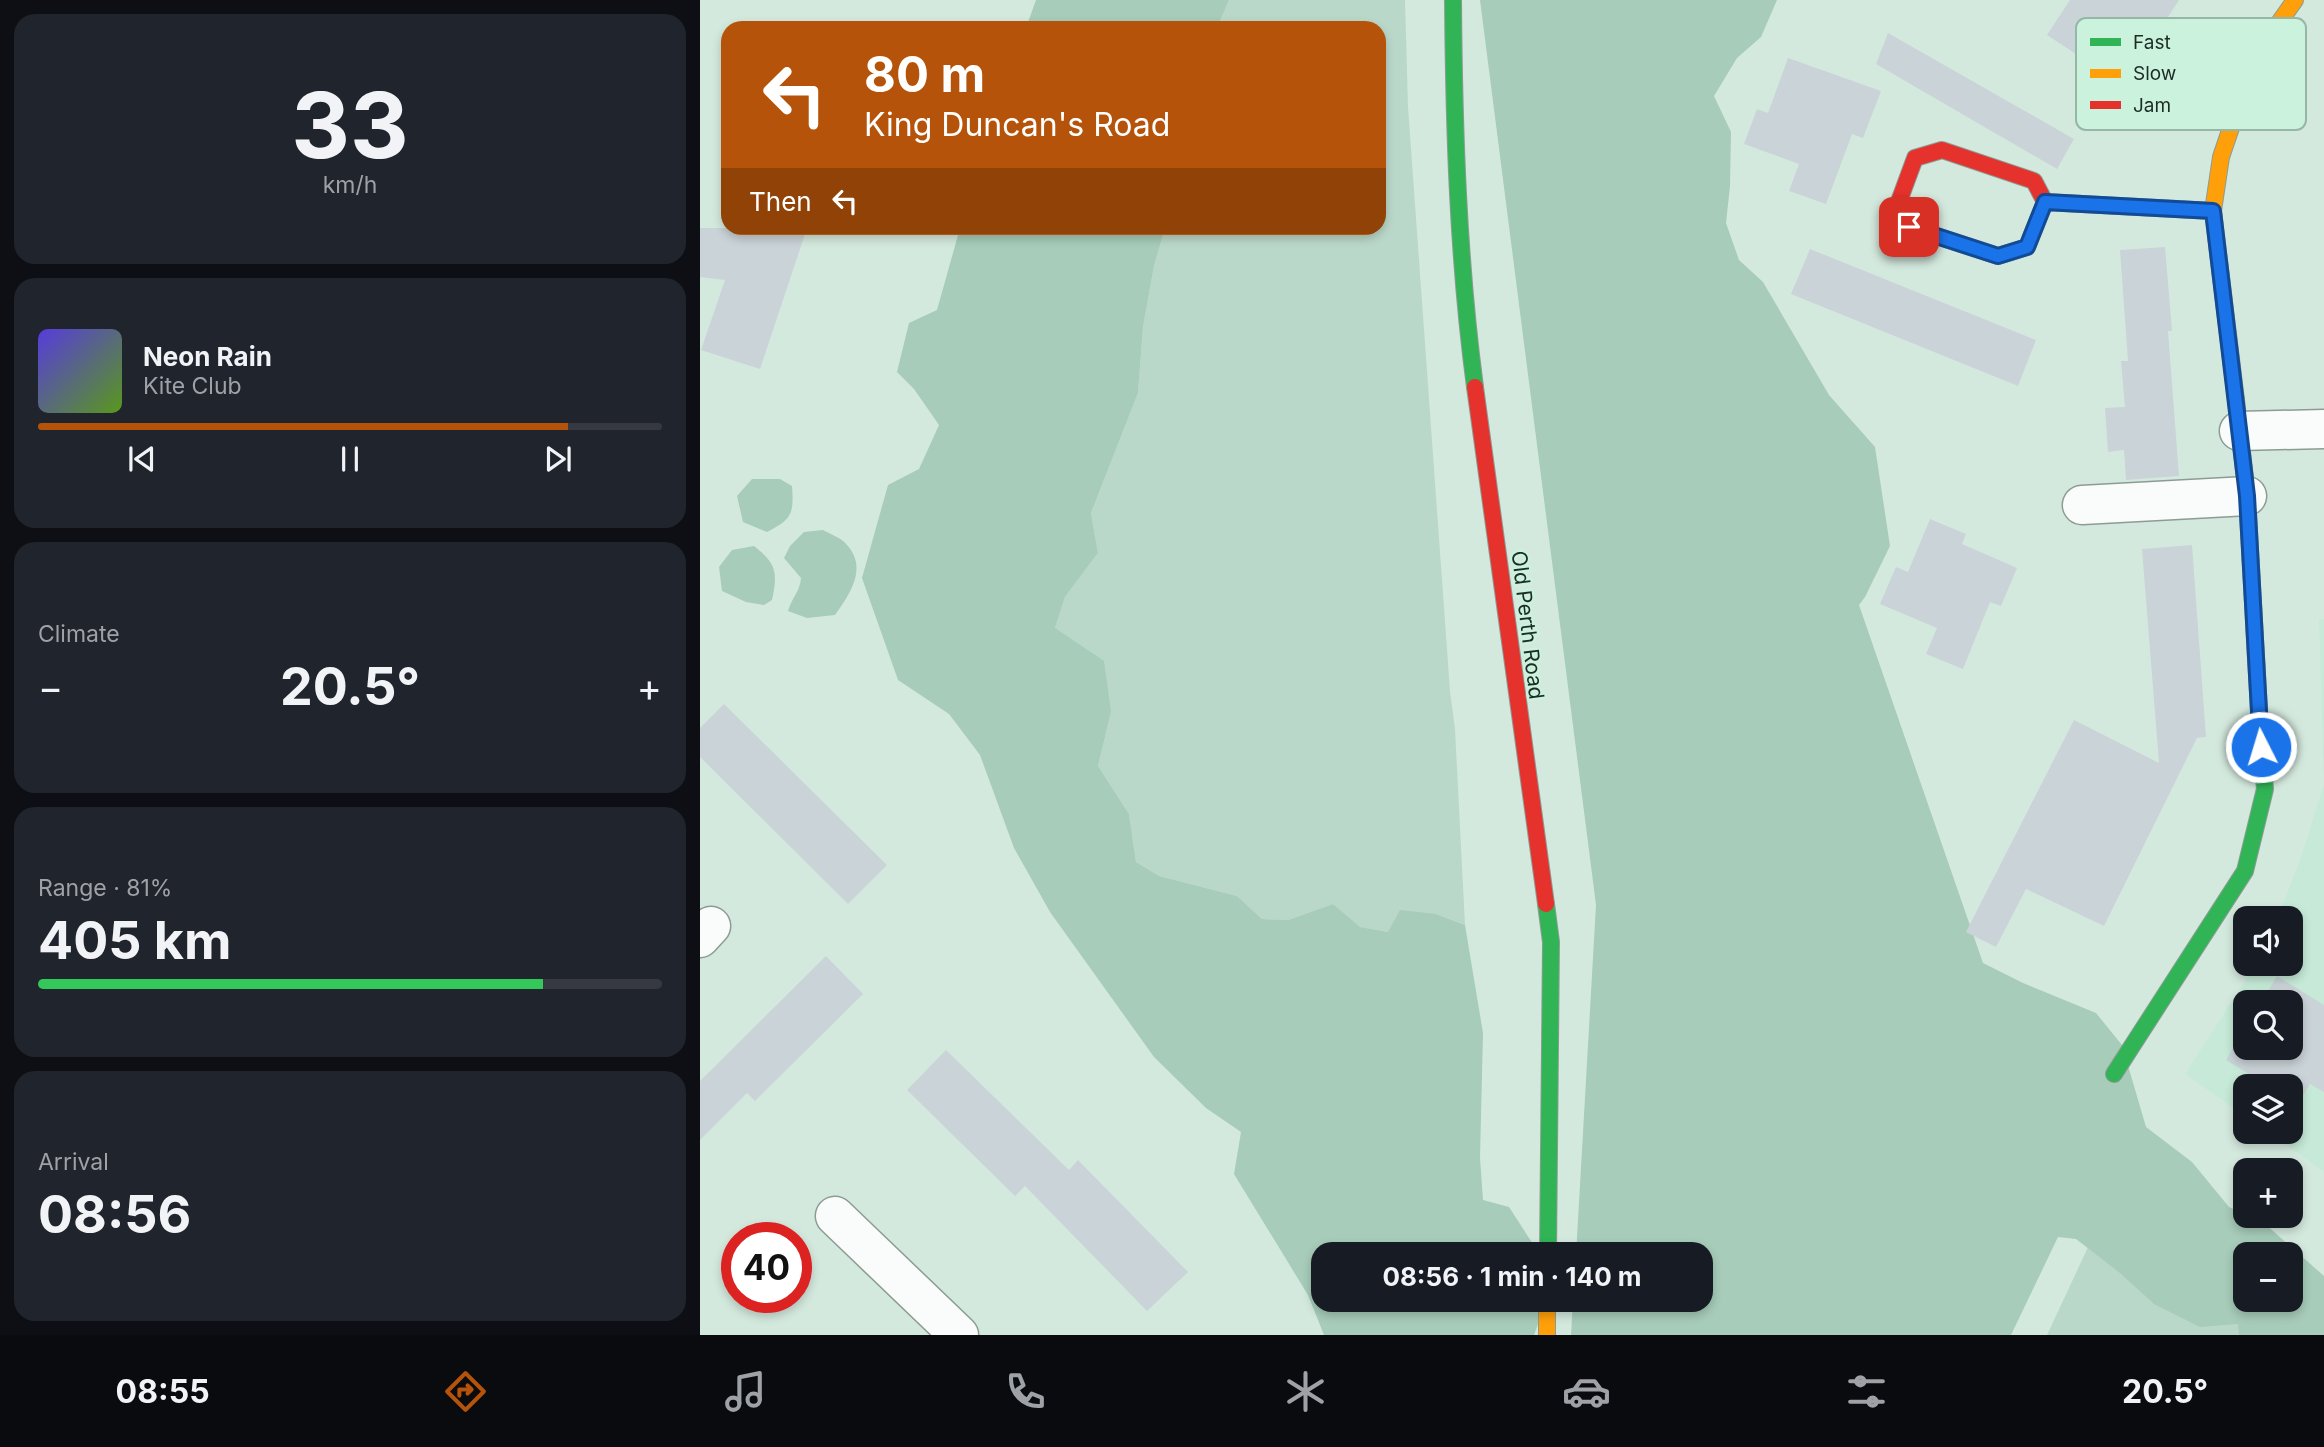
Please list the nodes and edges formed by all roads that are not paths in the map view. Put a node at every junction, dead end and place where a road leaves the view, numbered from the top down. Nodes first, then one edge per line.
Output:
1 (1453, 0) edge
2 (2295, 0) edge
3 (2282, 18) edge
4 (2230, 130) edge
5 (2045, 202) junction
6 (2213, 211) junction
7 (2324, 429) edge
8 (2239, 431) junction
9 (2247, 496) junction
10 (2082, 505) dead end
11 (2114, 1074) dead end
12 (835, 1216) dead end
13 (1548, 1242) edge
14 (1547, 1312) edge
15 (959, 1335) edge
16 (1546, 1335) edge

1 - 13 street, Old Perth Road
2 - 3 street
4 - 6 street
5 - 5 street
5 - 6 street
6 - 8 street
7 - 8 street
8 - 9 street
9 - 10 street
9 - 11 street
12 - 15 street
14 - 16 street

